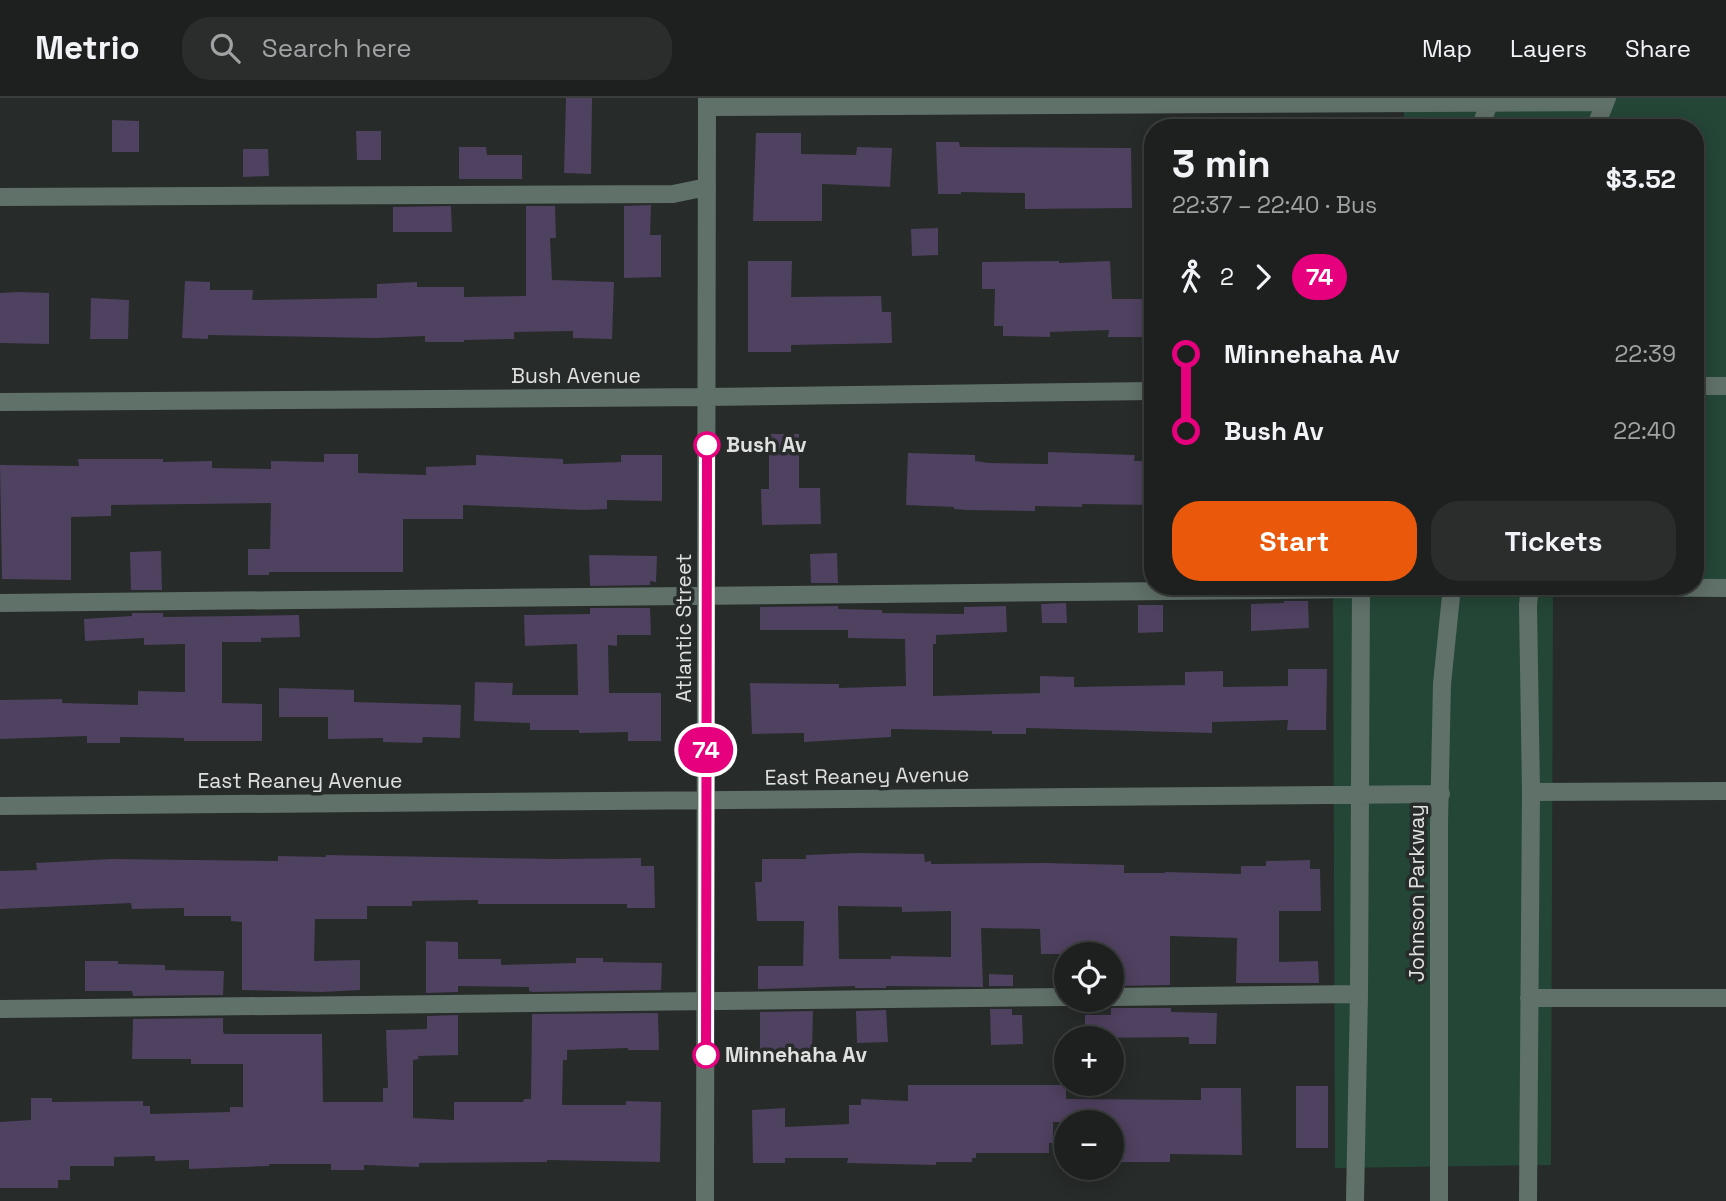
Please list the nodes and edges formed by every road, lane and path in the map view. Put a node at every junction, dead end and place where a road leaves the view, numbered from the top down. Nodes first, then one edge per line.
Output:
1 (1490, 100) edge
2 (1606, 100) edge
3 (707, 102) edge
4 (1483, 119) edge
5 (1599, 119) edge
6 (707, 187) junction
7 (0, 197) edge
8 (1704, 386) edge
9 (1726, 386) edge
10 (1144, 391) edge
11 (707, 397) junction
12 (0, 402) edge
13 (1704, 588) edge
14 (1726, 588) edge
15 (1144, 591) edge
16 (1362, 595) edge
17 (1451, 595) edge
18 (1529, 595) edge
19 (706, 596) junction
20 (0, 603) edge
21 (1726, 791) edge
22 (1531, 792) junction
23 (1359, 793) junction
24 (1441, 794) junction
25 (706, 801) junction
26 (0, 806) edge
27 (1359, 994) junction
28 (1054, 997) edge
29 (1124, 997) edge
30 (1529, 998) junction
31 (1726, 999) edge
32 (706, 1002) junction
33 (0, 1009) edge
34 (705, 1201) edge
35 (1355, 1201) edge
36 (1439, 1201) edge
37 (1528, 1201) edge

1 - 2 street
1 - 3 street
1 - 4 street
2 - 5 street
3 - 6 street, Atlantic Street
6 - 7 street
6 - 11 street, Atlantic Street
8 - 9 street
10 - 11 street, Bush Avenue
11 - 12 street, Bush Avenue
11 - 19 street, Atlantic Street
13 - 14 street
15 - 19 street
16 - 23 street
17 - 24 street, Johnson Parkway
18 - 22 street
19 - 20 street
19 - 25 street, Atlantic Street
21 - 22 street
22 - 30 street
23 - 24 street, East Reaney Avenue
23 - 25 street, East Reaney Avenue
23 - 27 street
24 - 36 street, Johnson Parkway
25 - 26 street, East Reaney Avenue
25 - 32 street, Atlantic Street
27 - 29 street
27 - 35 street
28 - 32 street
30 - 31 street
30 - 37 street
32 - 33 street
32 - 34 street, Atlantic Street

